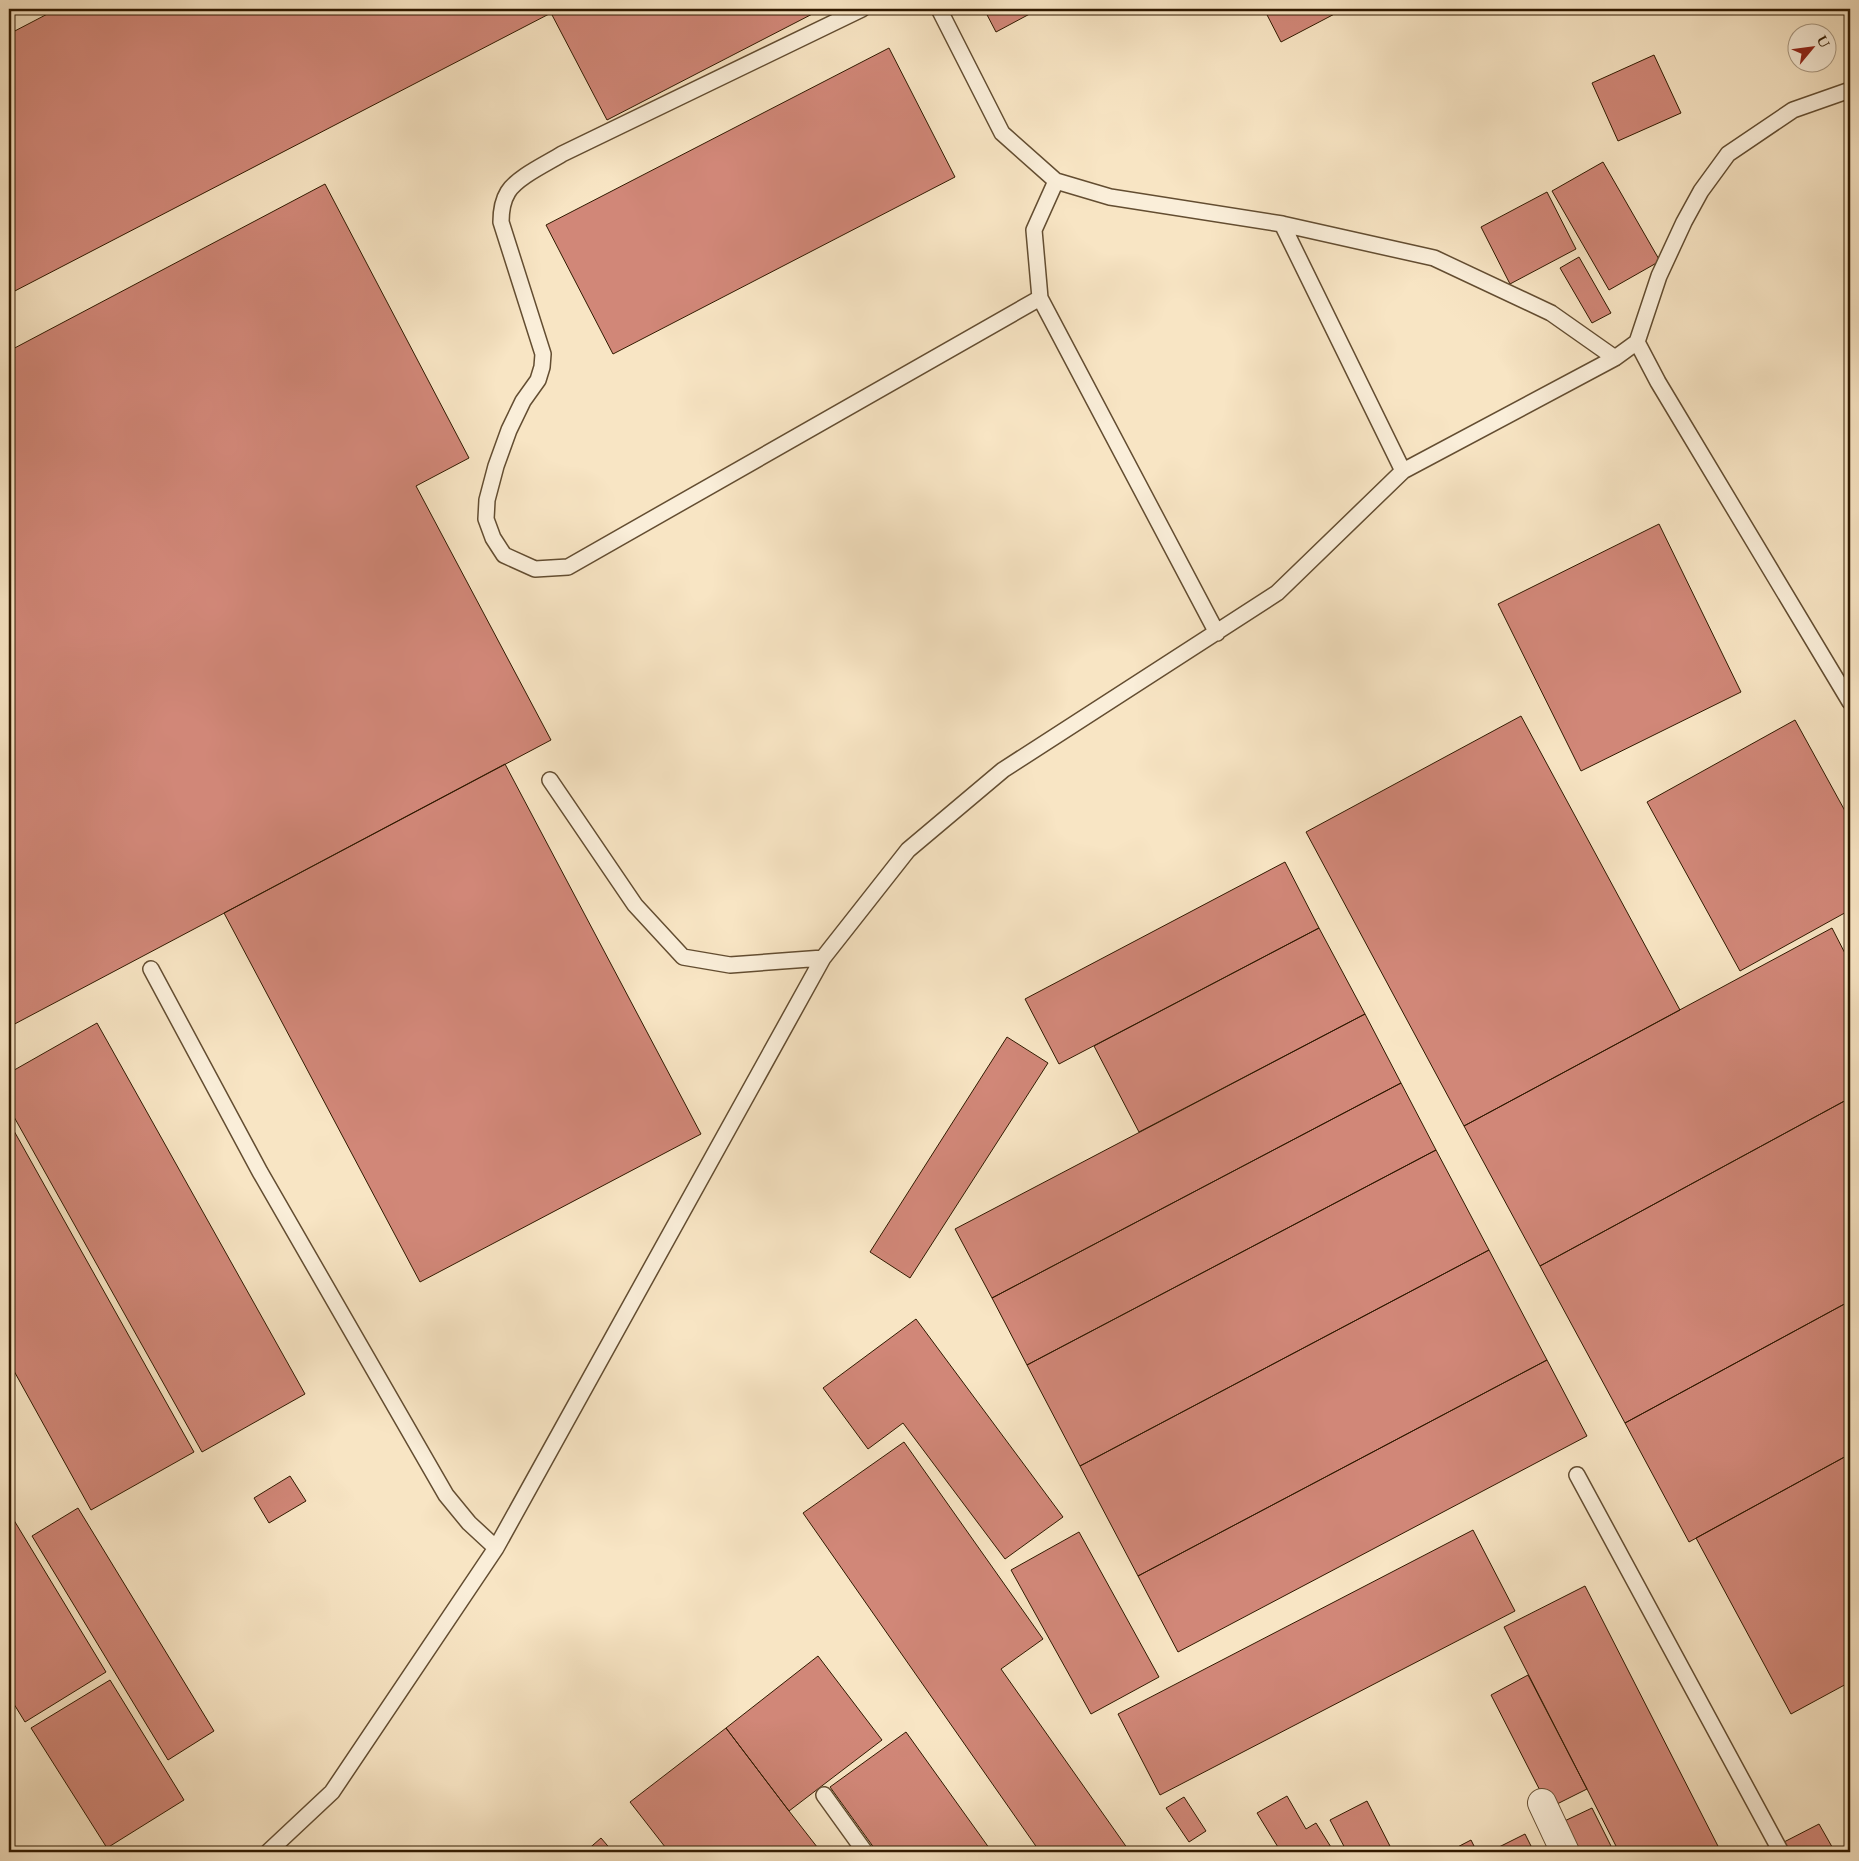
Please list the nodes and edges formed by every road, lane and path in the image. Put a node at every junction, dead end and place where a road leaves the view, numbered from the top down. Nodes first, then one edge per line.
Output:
1 (862, 9) edge
2 (939, 9) edge
3 (1850, 90) edge
4 (1056, 181) junction
5 (1282, 224) junction
6 (1040, 298) junction
7 (1637, 342) junction
8 (1615, 358) junction
9 (1403, 471) junction
10 (1217, 632) junction
11 (1850, 702) edge
12 (550, 780) dead end
13 (823, 958) junction
14 (151, 969) dead end
15 (1577, 1474) dead end
16 (496, 1548) junction
17 (824, 1795) dead end
18 (1542, 1803) dead end
19 (268, 1852) edge
20 (866, 1852) edge
21 (1565, 1852) edge
22 (1782, 1852) edge

1 - 6 lane
2 - 4 lane
3 - 7 lane
4 - 5 lane
4 - 6 lane
5 - 8 lane
5 - 9 lane
6 - 10 lane
7 - 8 lane
7 - 11 lane
8 - 9 lane
9 - 10 lane
10 - 13 lane
12 - 13 lane
13 - 16 lane
14 - 16 lane
15 - 22 lane
16 - 19 lane
17 - 20 lane
18 - 21 street

